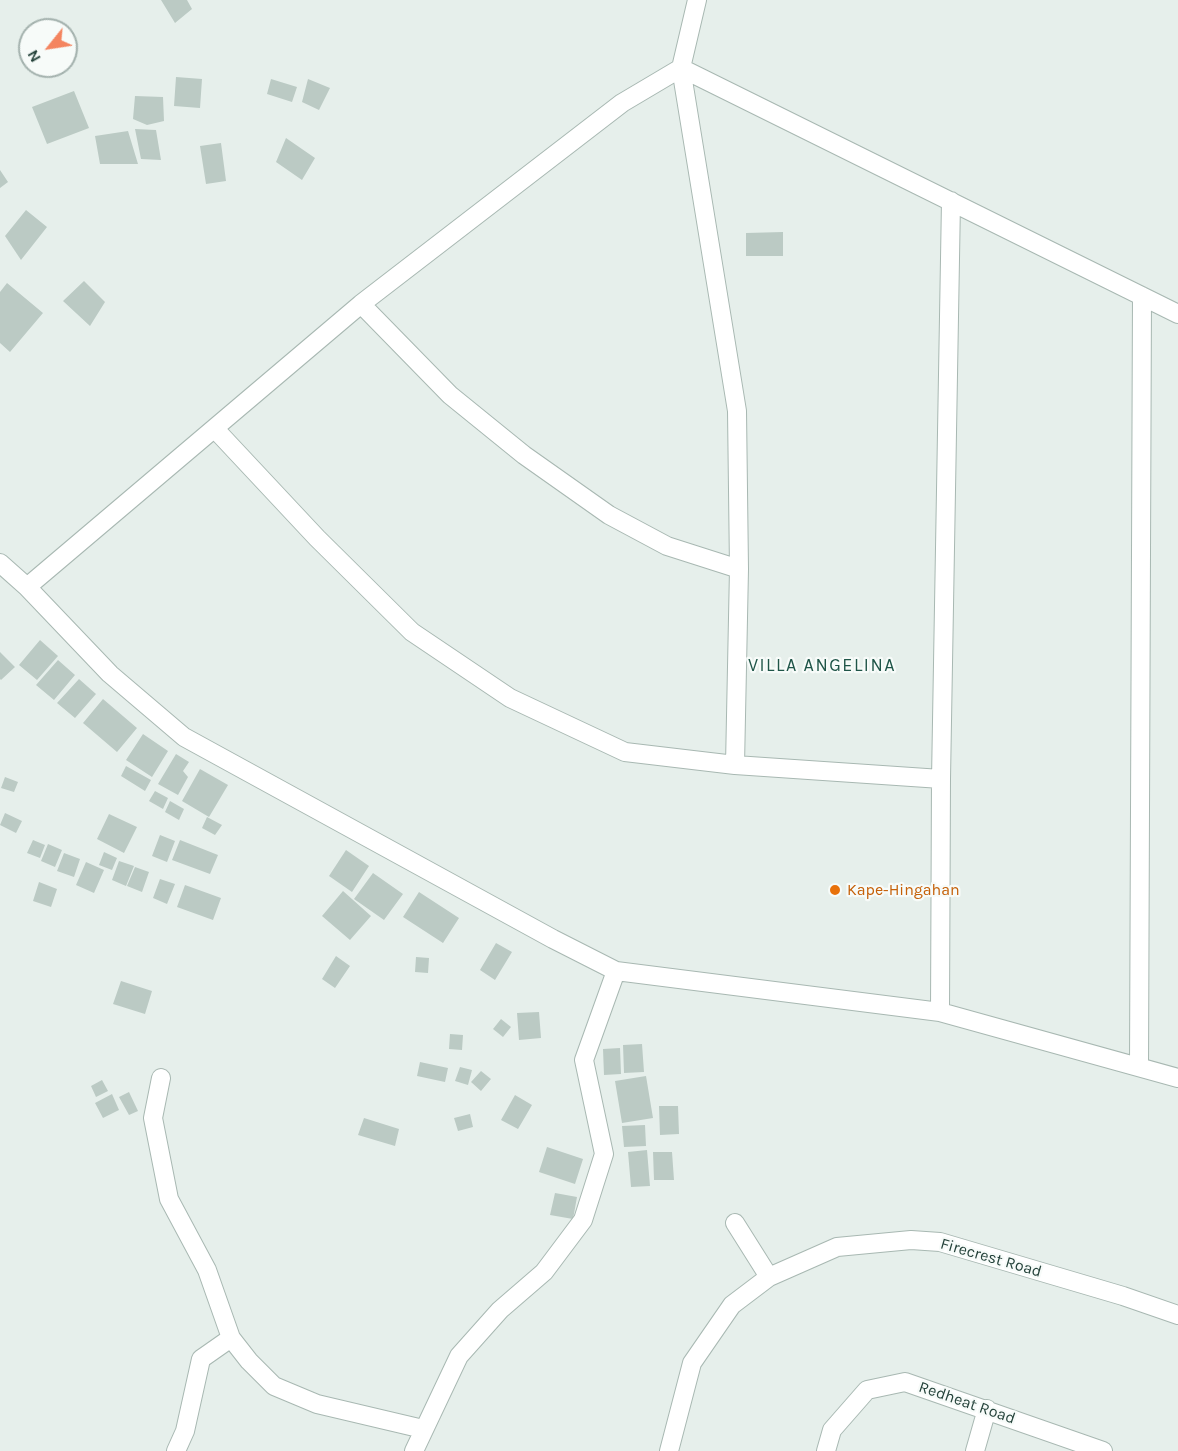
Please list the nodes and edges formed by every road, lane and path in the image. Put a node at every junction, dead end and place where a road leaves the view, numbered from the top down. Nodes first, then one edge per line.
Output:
1 (697, 0) edge
2 (681, 69) junction
3 (951, 201) junction
4 (1142, 296) junction
5 (361, 304) junction
6 (1178, 314) edge
7 (216, 429) junction
8 (0, 563) edge
9 (739, 569) junction
10 (27, 587) junction
11 (735, 765) junction
12 (941, 779) junction
13 (616, 970) junction
14 (940, 1012) junction
15 (1139, 1066) junction
16 (161, 1078) dead end
17 (1178, 1078) edge
18 (735, 1223) dead end
19 (769, 1277) junction
20 (1178, 1315) edge
21 (231, 1338) junction
22 (987, 1409) junction
23 (423, 1429) junction
24 (176, 1451) edge
25 (414, 1451) edge
26 (669, 1451) edge
27 (826, 1451) edge
28 (975, 1451) edge
29 (1103, 1451) edge

1 - 2 street
2 - 3 street
2 - 5 street
2 - 9 street
3 - 4 street
3 - 12 street
4 - 6 street
4 - 15 street
5 - 7 street
5 - 9 street
7 - 10 street
7 - 11 street
8 - 10 street
9 - 11 street
10 - 13 street
11 - 12 street
12 - 14 street
13 - 14 street
13 - 23 street
14 - 15 street
15 - 17 street
16 - 21 street
18 - 19 street
19 - 20 street, Firecrest Road
19 - 26 street, Firecrest Road
21 - 23 street
21 - 24 street
22 - 27 street, Redheat Road
22 - 28 street
22 - 29 street, Redheat Road
23 - 25 street

